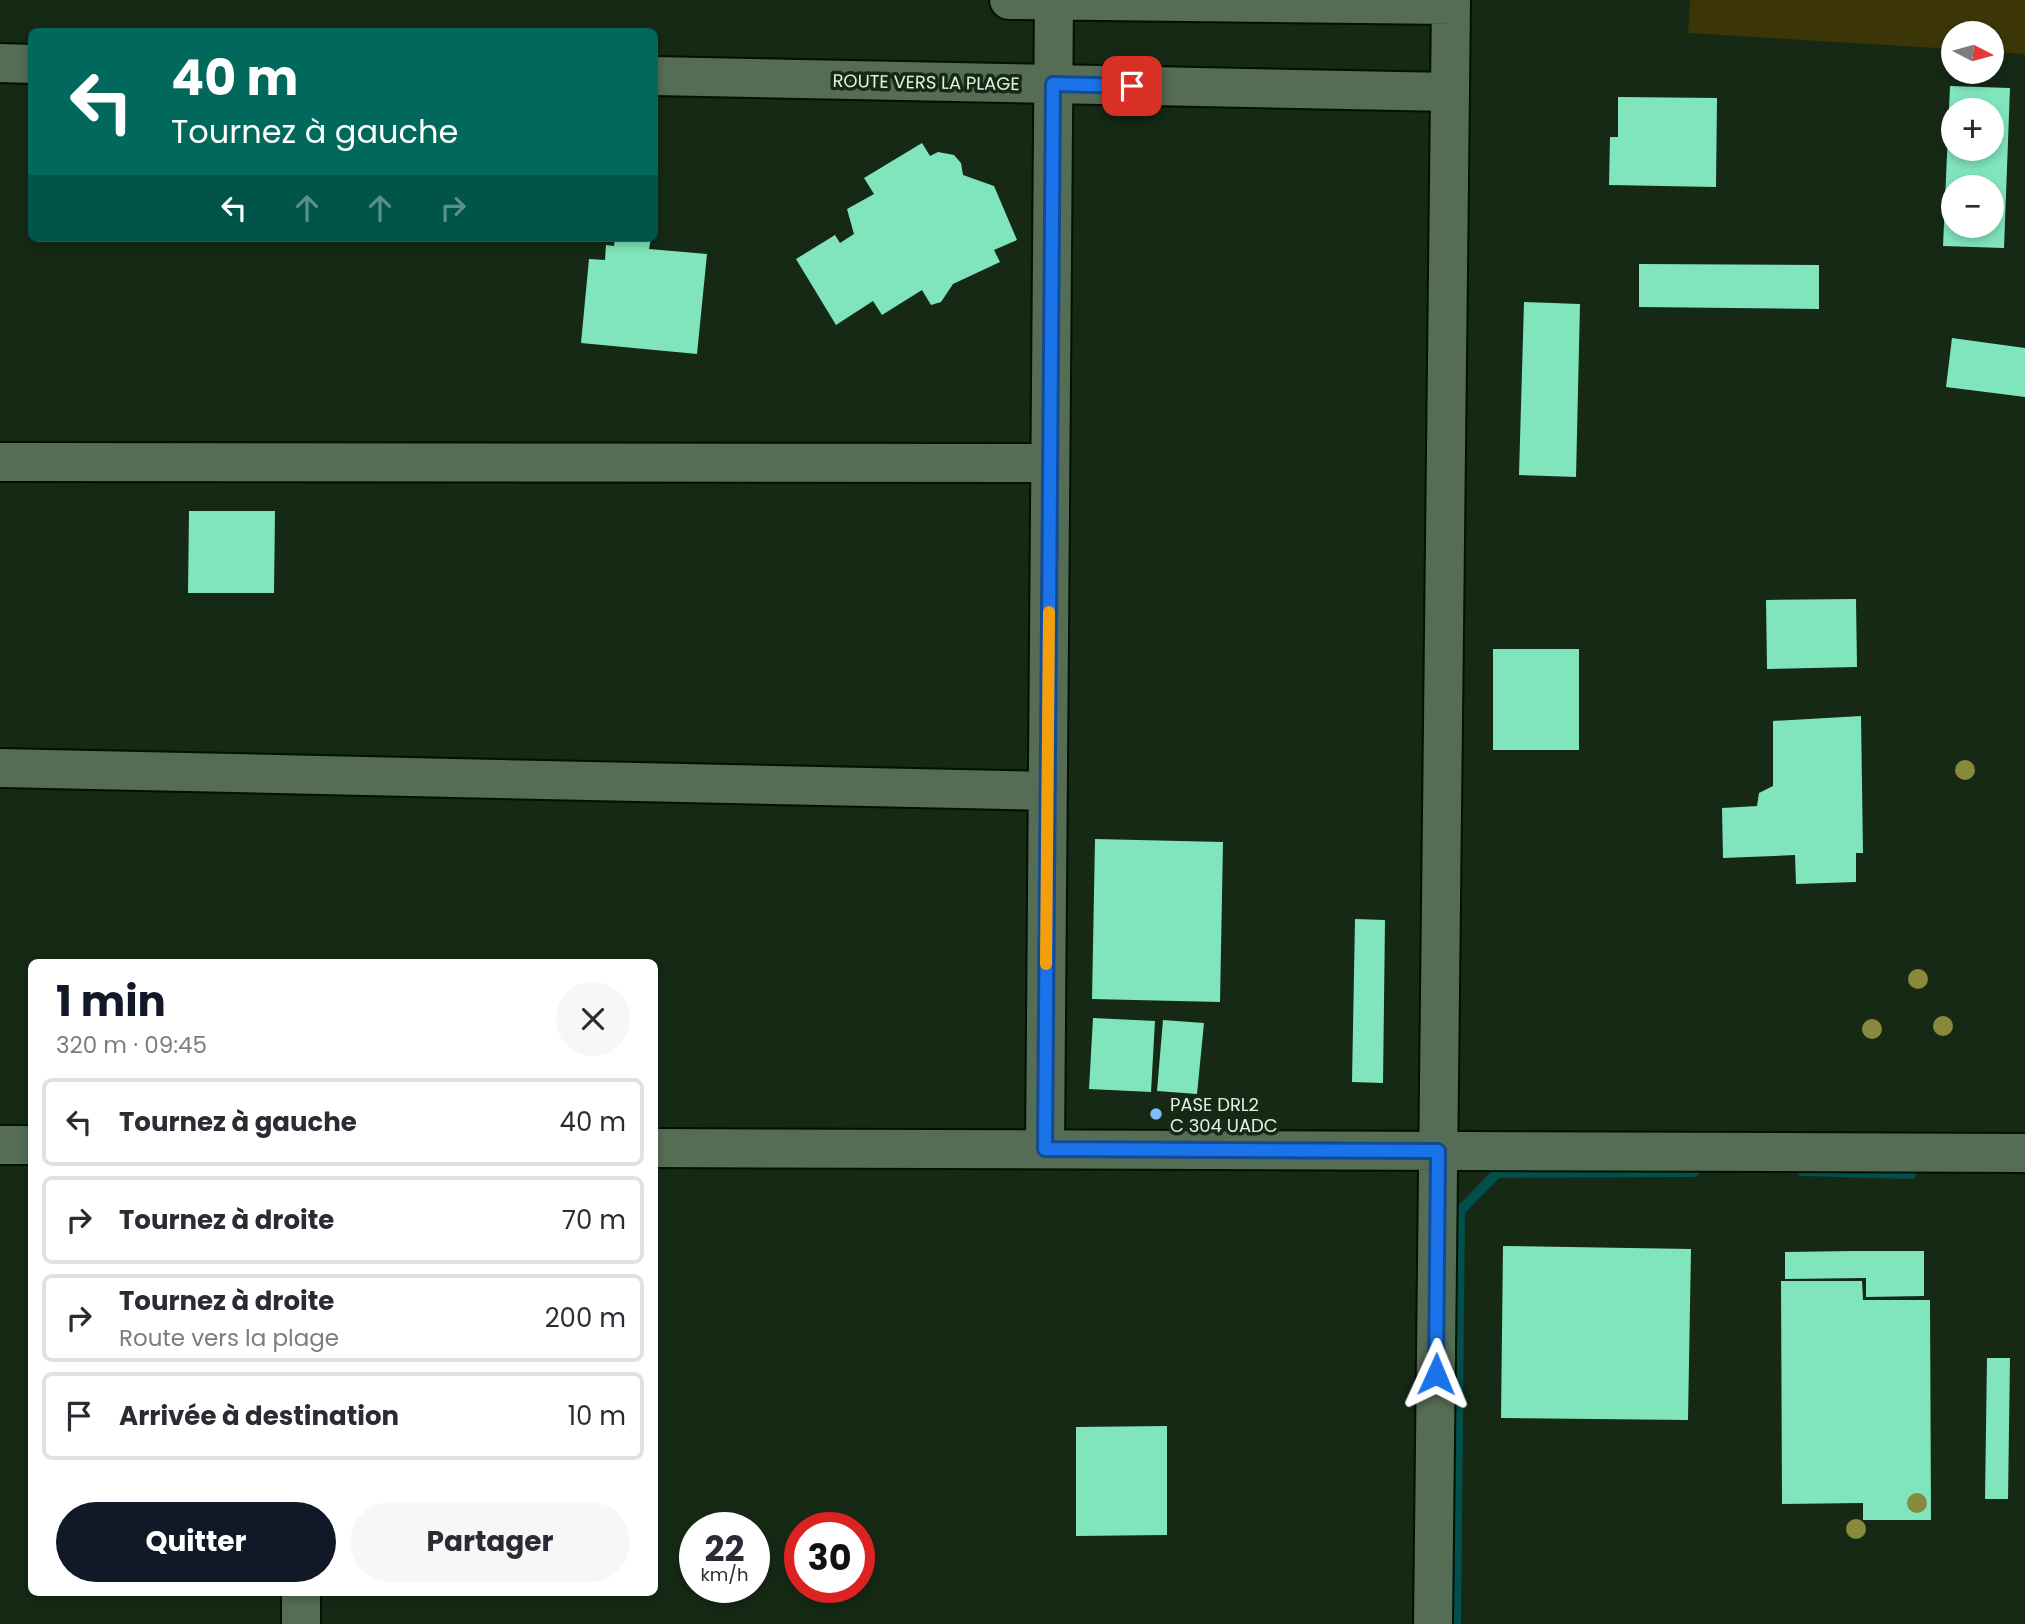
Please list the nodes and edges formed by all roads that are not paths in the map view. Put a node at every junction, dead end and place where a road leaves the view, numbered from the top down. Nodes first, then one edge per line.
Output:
1 (1009, 0) edge
2 (1054, 0) edge
3 (1451, 3) edge
4 (0, 63) edge
5 (28, 64) edge
6 (658, 76) edge
7 (1053, 84) junction
8 (1450, 92) junction
9 (0, 462) edge
10 (1051, 463) junction
11 (0, 768) edge
12 (1048, 791) junction
13 (0, 1145) edge
14 (28, 1145) edge
15 (658, 1148) edge
16 (1045, 1149) junction
17 (1438, 1151) junction
18 (2025, 1153) edge
19 (301, 1596) edge
20 (301, 1624) edge
21 (1433, 1624) edge

1 - 2 street
2 - 3 street
2 - 7 street
3 - 8 street
4 - 5 street
6 - 7 street, ROUTE VERS LA PLAGE
7 - 8 street, ROUTE VERS LA PLAGE
7 - 10 street
8 - 17 street
9 - 10 street
10 - 12 street
11 - 12 street
12 - 16 street
13 - 14 street
15 - 16 street
16 - 17 street
17 - 18 street
17 - 21 street
19 - 20 street

